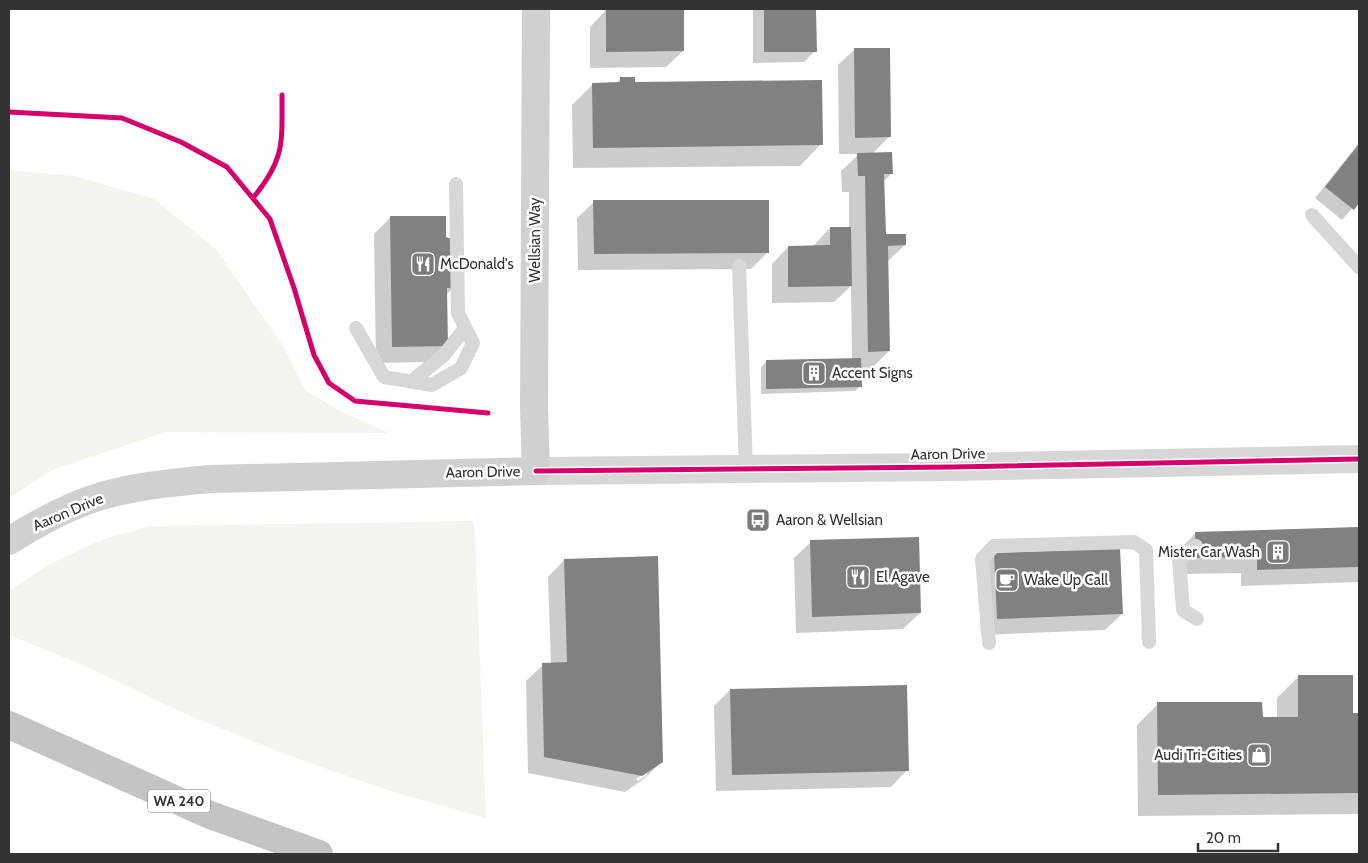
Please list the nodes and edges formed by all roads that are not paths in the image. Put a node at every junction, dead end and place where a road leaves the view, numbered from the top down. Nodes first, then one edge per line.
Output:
1 (536, 9) edge
2 (456, 184) dead end
3 (1312, 215) dead end
4 (739, 266) dead end
5 (1359, 267) edge
6 (356, 328) dead end
7 (466, 328) junction
8 (412, 381) junction
9 (1359, 459) edge
10 (746, 469) junction
11 (536, 471) junction
12 (9, 541) edge
13 (1196, 546) dead end
14 (1197, 619) dead end
15 (1150, 642) dead end
16 (989, 643) dead end
17 (9, 720) edge
18 (9, 725) edge
19 (42, 740) junction
20 (319, 854) edge

1 - 11 main road, Wellsian Way
2 - 7 lane
3 - 5 lane
4 - 10 lane
6 - 8 lane
7 - 8 lane
7 - 8 lane
9 - 10 street, Aaron Drive
10 - 11 street, Aaron Drive
11 - 12 main road, Aaron Drive
13 - 14 lane
15 - 16 lane
17 - 19 highway
18 - 19 highway, WA 240
19 - 20 highway, WA 240

